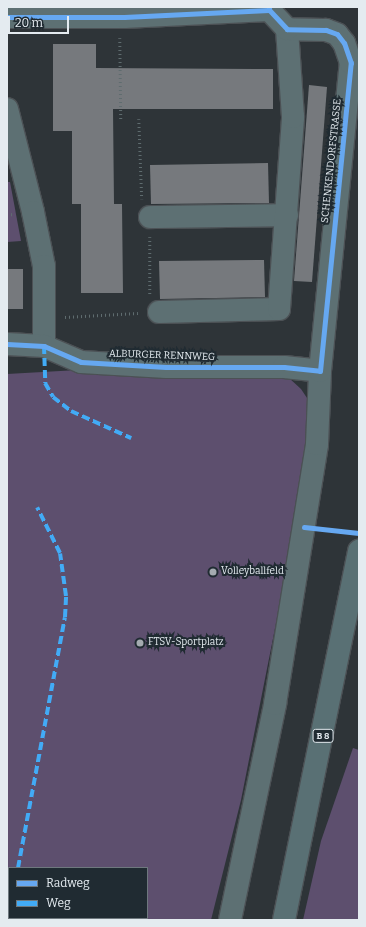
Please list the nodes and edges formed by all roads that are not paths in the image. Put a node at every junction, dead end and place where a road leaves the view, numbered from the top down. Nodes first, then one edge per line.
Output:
1 (269, 9) edge
2 (7, 17) edge
3 (286, 29) junction
4 (7, 109) edge
5 (287, 215) junction
6 (150, 217) dead end
7 (158, 312) road end
8 (7, 344) edge
9 (44, 346) junction
10 (320, 370) junction
11 (359, 551) edge
12 (230, 920) edge
13 (284, 920) edge

1 - 2 street
1 - 3 street
3 - 5 street
3 - 10 street, SCHENKENDORFSTRASSE
4 - 9 street
5 - 6 street
5 - 7 street
8 - 9 street, ALBURGER RENNWEG
9 - 10 street, ALBURGER RENNWEG
10 - 12 street
11 - 13 main road, B 8

